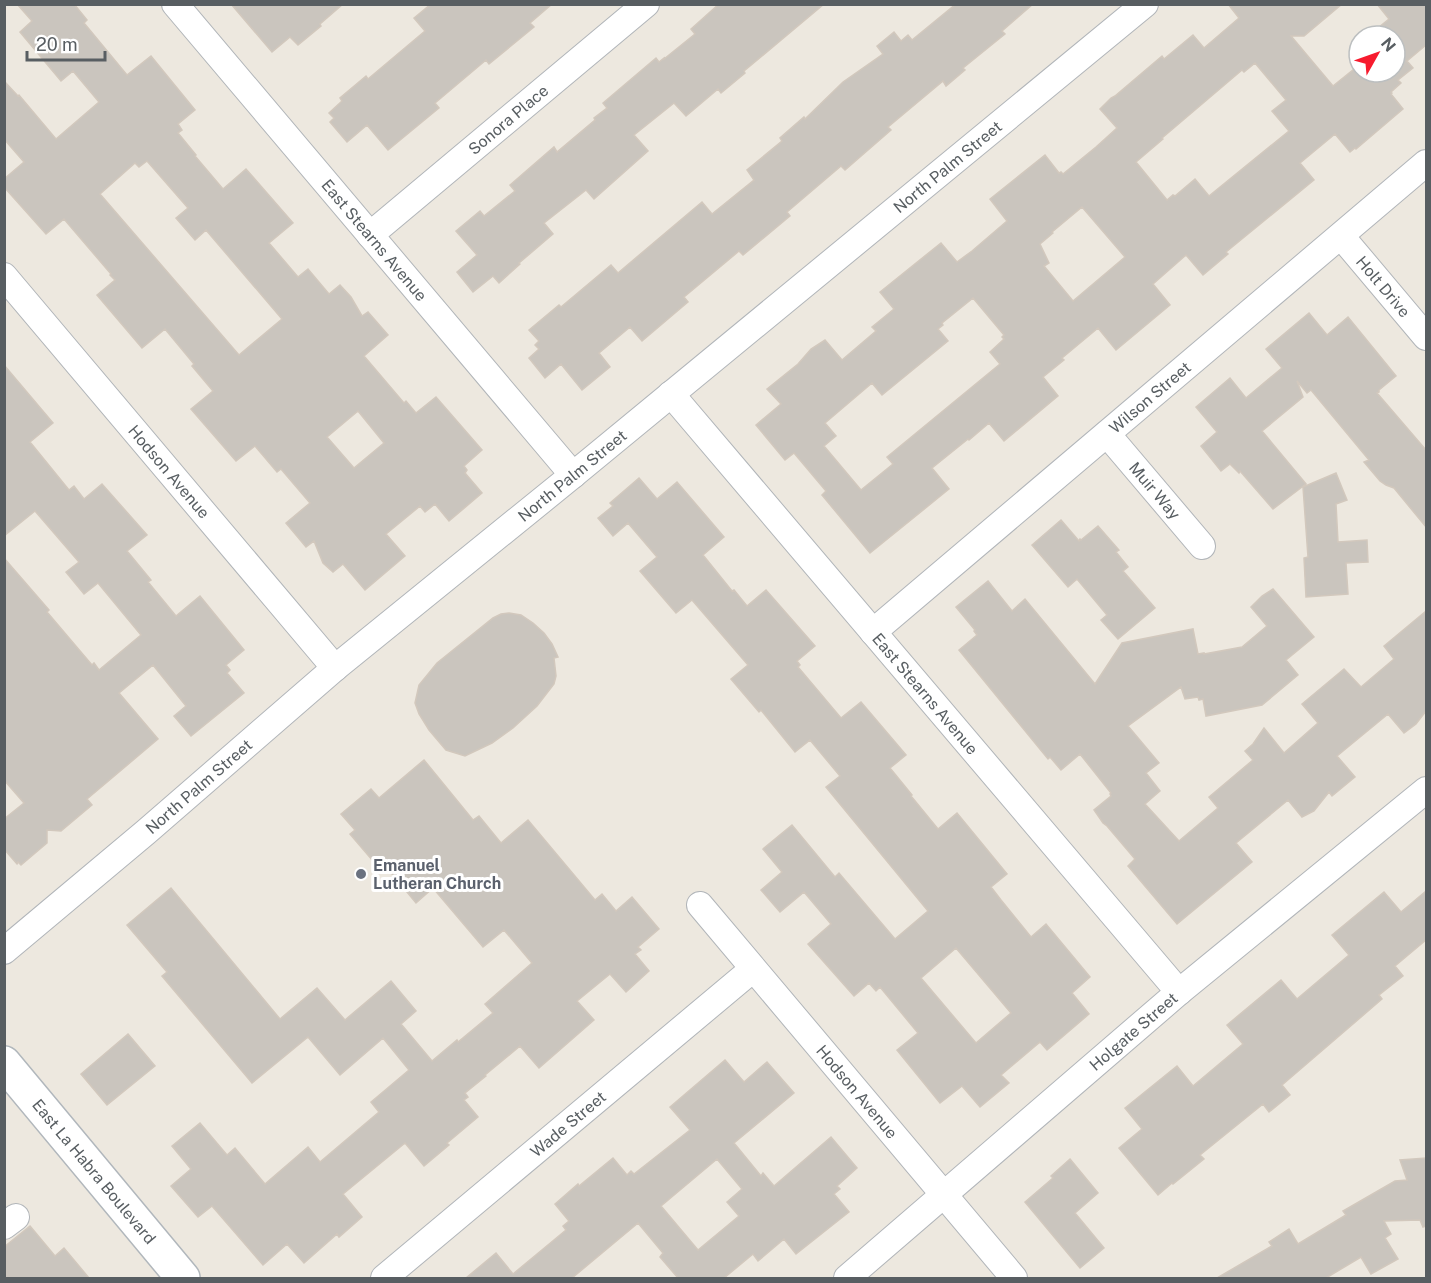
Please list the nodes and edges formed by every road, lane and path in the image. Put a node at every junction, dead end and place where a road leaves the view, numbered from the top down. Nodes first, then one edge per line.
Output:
1 (175, 4) edge
2 (646, 4) edge
3 (1145, 4) edge
4 (1426, 163) edge
5 (370, 236) junction
6 (1341, 236) junction
7 (4, 276) edge
8 (1426, 337) edge
9 (671, 394) junction
10 (1107, 434) junction
11 (573, 475) junction
12 (1202, 546) dead end
13 (873, 632) junction
14 (335, 668) junction
15 (1426, 790) edge
16 (700, 905) dead end
17 (4, 951) edge
18 (753, 969) junction
19 (1179, 992) junction
20 (4, 1063) edge
21 (943, 1194) junction
22 (183, 1278) edge
23 (384, 1278) edge
24 (847, 1278) edge
25 (1014, 1278) edge

1 - 5 street, East Stearns Avenue
2 - 5 street, Sonora Place
3 - 9 street, North Palm Street
4 - 6 street, Wilson Street
5 - 11 street, East Stearns Avenue
6 - 8 street, Holt Drive
6 - 10 street, Wilson Street
7 - 14 street, Hodson Avenue
9 - 11 street, North Palm Street
9 - 13 street, East Stearns Avenue
10 - 12 street, Muir Way
10 - 13 street, Wilson Street
11 - 14 street, North Palm Street
13 - 19 street, East Stearns Avenue
14 - 17 street, North Palm Street
15 - 19 street, Holgate Street
16 - 18 street, Hodson Avenue
18 - 21 street, Hodson Avenue
18 - 23 street, Wade Street
19 - 21 street, Holgate Street
20 - 22 main road, East La Habra Boulevard
21 - 24 street, Holgate Street
21 - 25 street, Hodson Avenue

